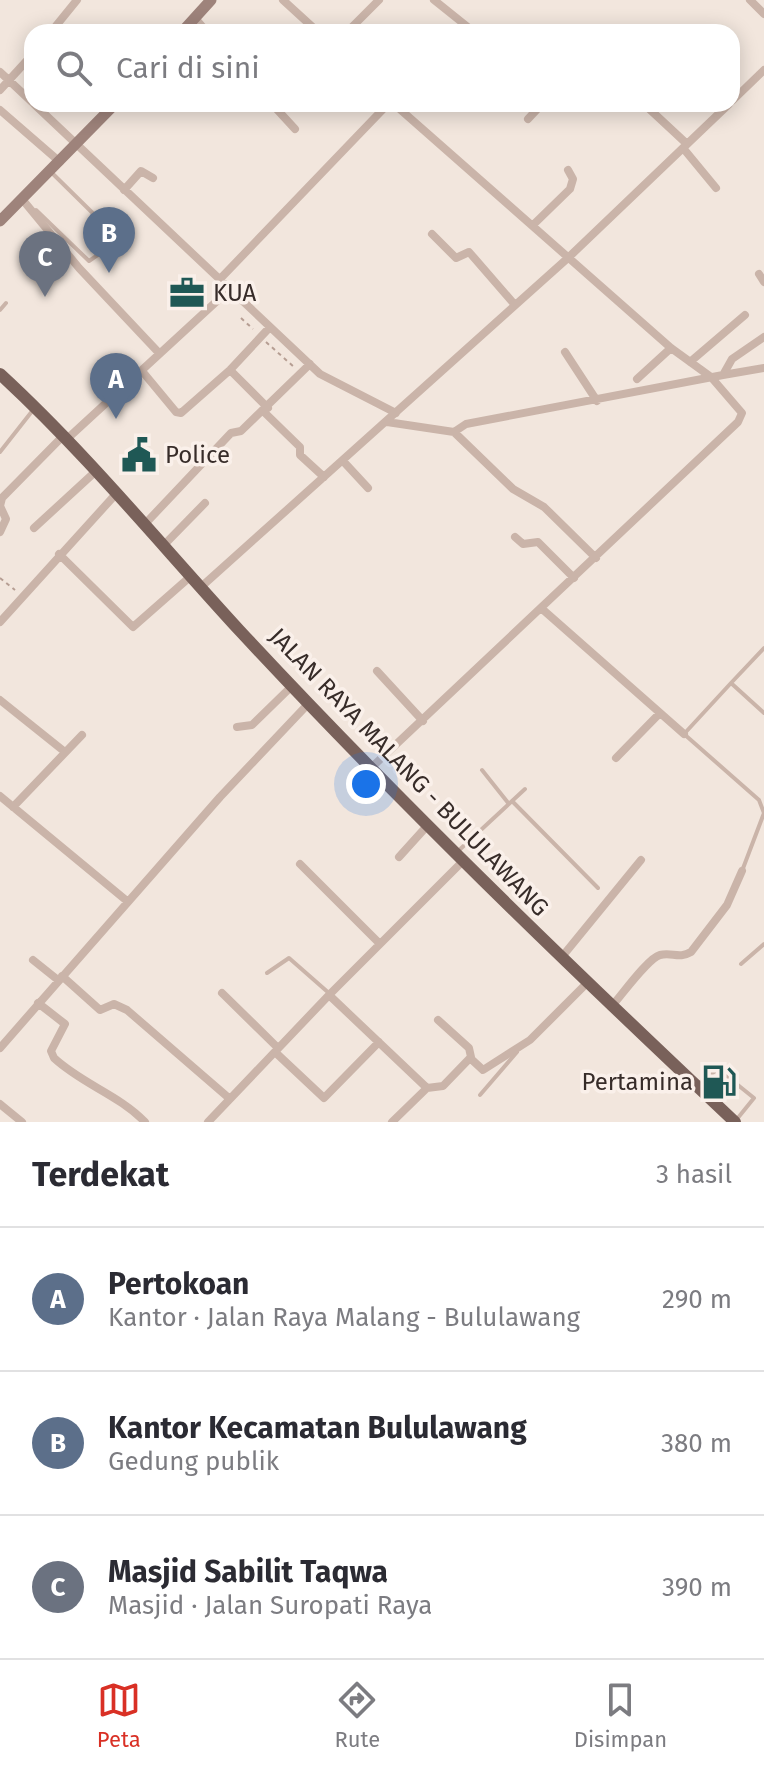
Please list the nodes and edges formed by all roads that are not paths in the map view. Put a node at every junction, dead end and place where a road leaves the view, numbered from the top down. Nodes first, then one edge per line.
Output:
1 (77, 0) edge
2 (211, 0) edge
3 (379, 0) edge
4 (434, 0) edge
5 (750, 0) edge
6 (288, 1) edge
7 (764, 14) edge
8 (195, 18) junction
9 (58, 24) edge
10 (189, 24) edge
11 (200, 24) edge
12 (310, 24) edge
13 (355, 24) edge
14 (464, 24) edge
15 (24, 64) edge
16 (764, 70) edge
17 (0, 72) edge
18 (10, 81) junction
19 (0, 90) edge
20 (740, 93) edge
21 (24, 94) edge
22 (0, 110) edge
23 (42, 112) edge
24 (108, 112) edge
25 (279, 112) edge
26 (380, 112) edge
27 (403, 112) edge
28 (535, 112) edge
29 (652, 112) edge
30 (720, 112) edge
31 (528, 119) dead end
32 (295, 129) dead end
33 (77, 145) junction
34 (685, 146) junction
35 (60, 162) junction
36 (568, 170) dead end
37 (50, 171) junction
38 (153, 178) dead end
39 (716, 188) dead end
40 (124, 190) junction
41 (22, 198) junction
42 (0, 221) edge
43 (533, 225) junction
44 (432, 234) dead end
45 (569, 257) junction
46 (220, 279) junction
47 (230, 289) junction
48 (6, 303) dead end
49 (515, 305) junction
50 (0, 310) edge
51 (745, 315) dead end
52 (270, 327) junction
53 (764, 337) edge
54 (671, 348) junction
55 (565, 352) dead end
56 (159, 353) junction
57 (690, 362) junction
58 (310, 364) junction
59 (764, 368) edge
60 (230, 370) junction
61 (142, 371) junction
62 (0, 374) edge
63 (723, 375) junction
64 (711, 377) junction
65 (637, 379) dead end
66 (597, 401) junction
67 (36, 407) junction
68 (265, 409) junction
69 (396, 413) junction
70 (387, 422) junction
71 (454, 432) junction
72 (65, 437) junction
73 (0, 452) edge
74 (343, 461) junction
75 (95, 472) junction
76 (324, 477) junction
77 (368, 488) dead end
78 (115, 495) junction
79 (205, 503) dead end
80 (144, 525) junction
81 (34, 528) dead end
82 (0, 532) edge
83 (515, 537) dead end
84 (163, 546) junction
85 (59, 554) junction
86 (596, 558) junction
87 (191, 576) junction
88 (574, 578) junction
89 (201, 587) junction
90 (541, 608) junction
91 (0, 622) edge
92 (764, 648) edge
93 (377, 671) dead end
94 (731, 683) junction
95 (293, 685) junction
96 (0, 700) edge
97 (309, 703) junction
98 (764, 713) edge
99 (659, 714) junction
100 (423, 721) junction
101 (237, 727) dead end
102 (684, 734) junction
103 (82, 735) dead end
104 (65, 752) junction
105 (616, 758) dead end
106 (372, 767) junction
107 (482, 770) dead end
108 (525, 789) dead end
109 (764, 795) edge
110 (0, 796) edge
111 (759, 800) junction
112 (510, 803) junction
113 (13, 807) junction
114 (764, 813) edge
115 (427, 826) junction
116 (399, 857) dead end
117 (460, 857) junction
118 (641, 860) dead end
119 (300, 864) dead end
120 (742, 871) joint
121 (598, 888) dead end
122 (127, 901) junction
123 (379, 943) junction
124 (764, 944) edge
125 (561, 958) junction
126 (33, 960) dead end
127 (741, 964) dead end
128 (267, 973) dead end
129 (60, 978) junction
130 (587, 983) junction
131 (222, 993) dead end
132 (329, 994) junction
133 (38, 1003) junction
134 (611, 1007) junction
135 (438, 1020) dead end
136 (530, 1040) junction
137 (379, 1042) junction
138 (0, 1048) edge
139 (277, 1050) junction
140 (470, 1058) junction
141 (696, 1085) junction
142 (427, 1088) junction
143 (480, 1095) dead end
144 (230, 1099) junction
145 (0, 1104) edge
146 (215, 1120) edge
147 (22, 1122) edge
148 (145, 1122) edge
149 (392, 1122) edge
150 (735, 1122) edge

1 - 9 street
2 - 8 street
3 - 13 street
4 - 14 street
5 - 7 street
6 - 12 street
8 - 10 street
8 - 11 street
15 - 18 street
16 - 20 street
17 - 18 street
18 - 19 street
18 - 21 street
22 - 35 street
23 - 33 street
24 - 33 street
25 - 32 street
26 - 46 street
27 - 43 street
28 - 31 street
29 - 34 street
30 - 34 street
33 - 35 street
33 - 40 street
34 - 39 street
34 - 45 street
35 - 37 street
36 - 43 street
37 - 41 street
37 - 41 lane
38 - 40 street
40 - 46 street
41 - 42 street
41 - 56 street
43 - 45 street
44 - 49 street
45 - 49 street
45 - 54 street
46 - 47 street
47 - 52 street
47 - 56 street
48 - 50 lane
49 - 69 street
51 - 57 street
52 - 58 street
52 - 60 street
53 - 63 street
54 - 57 street
54 - 65 street
55 - 66 street
56 - 61 street
57 - 64 street
58 - 68 street
58 - 69 street
59 - 63 street
60 - 61 street
60 - 68 street
61 - 72 street
62 - 67 main road, JALAN RAYA MALANG - BULULAWANG
63 - 64 street
64 - 66 street
64 - 86 street
66 - 71 street
67 - 72 main road, JALAN RAYA MALANG - BULULAWANG
67 - 73 lane
68 - 76 street
68 - 80 street
69 - 70 street
70 - 71 street
70 - 74 street
71 - 86 street
72 - 75 main road, JALAN RAYA MALANG - BULULAWANG
72 - 82 street
74 - 76 street
74 - 77 street
75 - 78 main road, JALAN RAYA MALANG - BULULAWANG
75 - 81 street
76 - 89 street
78 - 80 main road, JALAN RAYA MALANG - BULULAWANG
78 - 85 street
79 - 84 street
80 - 84 main road, JALAN RAYA MALANG - BULULAWANG
83 - 88 street
84 - 87 main road, JALAN RAYA MALANG - BULULAWANG
85 - 87 street
85 - 91 street
86 - 88 street
87 - 89 main road, JALAN RAYA MALANG - BULULAWANG
88 - 90 street
89 - 95 main road, JALAN RAYA MALANG - BULULAWANG
90 - 99 street
90 - 100 street
92 - 94 lane
93 - 100 street
94 - 98 lane
94 - 102 lane
95 - 97 main road, JALAN RAYA MALANG - BULULAWANG
95 - 101 street
96 - 104 street
97 - 106 main road, JALAN RAYA MALANG - BULULAWANG
97 - 122 street
99 - 102 street
99 - 105 street
100 - 106 street
102 - 111 lane
103 - 104 street
104 - 113 street
106 - 115 main road, JALAN RAYA MALANG - BULULAWANG
107 - 112 lane
108 - 112 lane
109 - 111 lane
110 - 113 street
111 - 114 lane
112 - 117 lane
112 - 121 lane
113 - 122 street
114 - 120 lane
115 - 116 street
115 - 117 main road, JALAN RAYA MALANG - BULULAWANG
117 - 123 street
117 - 125 main road, JALAN RAYA MALANG - BULULAWANG
118 - 125 street
119 - 123 street
120 - 134 street
122 - 129 street
123 - 132 street
124 - 127 lane
125 - 130 main road, JALAN RAYA MALANG - BULULAWANG
126 - 129 street
128 - 132 lane
129 - 133 street
129 - 144 street
130 - 134 main road, JALAN RAYA MALANG - BULULAWANG
130 - 136 street
131 - 139 street
132 - 137 street
132 - 139 street
133 - 138 street
133 - 148 street
134 - 141 main road, JALAN RAYA MALANG - BULULAWANG
135 - 140 street
136 - 140 street
136 - 143 lane
137 - 139 street
137 - 142 street
139 - 144 street
140 - 142 street
141 - 150 main road, JALAN RAYA MALANG - BULULAWANG
141 - 150 lane
142 - 149 street
144 - 146 street
145 - 147 street

